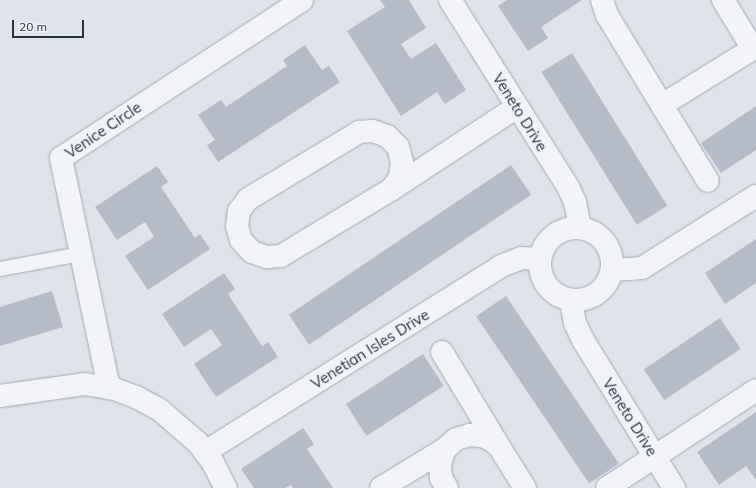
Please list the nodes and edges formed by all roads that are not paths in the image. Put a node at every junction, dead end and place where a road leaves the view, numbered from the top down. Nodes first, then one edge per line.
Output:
1 (302, 0) edge
2 (450, 0) edge
3 (602, 0) edge
4 (723, 0) edge
5 (754, 48) edge
6 (662, 105) junction
7 (517, 107) junction
8 (708, 181) dead end
9 (392, 189) junction
10 (756, 196) edge
11 (580, 227) junction
12 (80, 254) junction
13 (539, 258) junction
14 (0, 269) edge
15 (613, 270) junction
16 (571, 301) junction
17 (442, 352) dead end
18 (109, 388) junction
19 (756, 390) edge
20 (0, 396) edge
21 (498, 445) junction
22 (445, 449) junction
23 (205, 452) junction
24 (655, 457) junction
25 (226, 488) edge
26 (381, 488) edge
27 (447, 488) edge
28 (525, 488) edge
29 (607, 488) edge
30 (674, 488) edge

1 - 12 street, Venice Circle
2 - 7 street, Veneto Drive
3 - 6 street
4 - 5 street
5 - 6 street
6 - 8 street
7 - 9 street
7 - 11 street, Veneto Drive
9 - 9 street
10 - 15 street
11 - 13 street
11 - 15 street
12 - 14 lane
12 - 18 street, Venice Circle
13 - 16 street
13 - 23 street, Venetian Isles Drive
15 - 16 street
16 - 24 street, Veneto Drive
17 - 21 street
18 - 20 street
18 - 23 street
19 - 24 street
21 - 22 street
21 - 28 street
22 - 26 street
22 - 27 street
23 - 25 street
24 - 29 street
24 - 30 street, Veneto Drive

